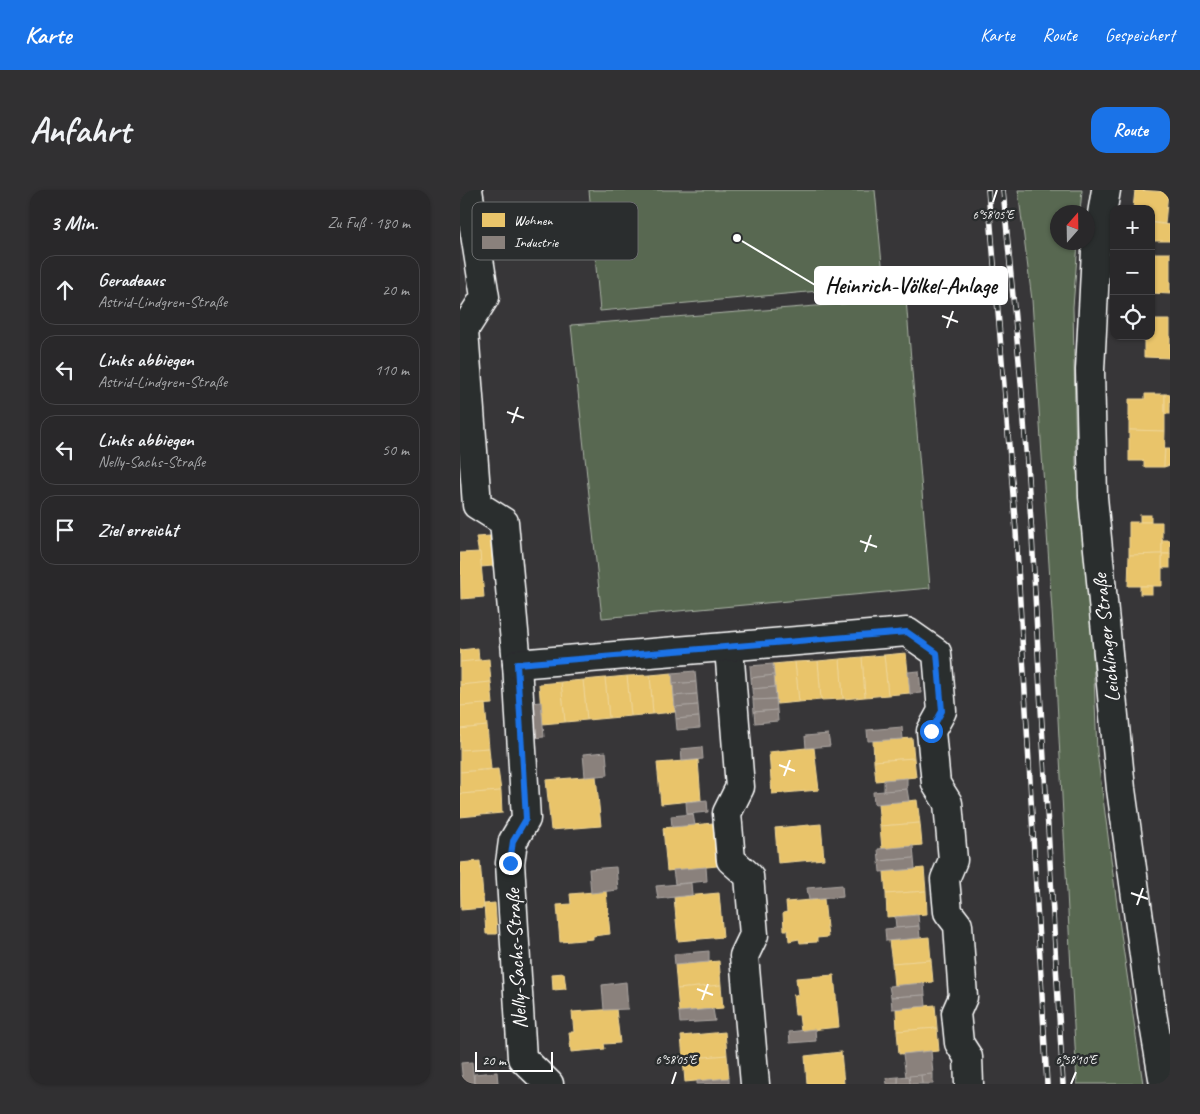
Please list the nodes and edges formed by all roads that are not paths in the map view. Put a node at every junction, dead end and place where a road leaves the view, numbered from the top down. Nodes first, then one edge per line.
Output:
1 (468, 190) edge
2 (1106, 190) edge
3 (472, 215) edge
4 (479, 260) edge
5 (728, 648) junction
6 (517, 664) junction
7 (550, 1084) edge
8 (755, 1084) edge
9 (970, 1084) edge
10 (1164, 1084) edge

1 - 3 street, Nelly-Sachs-Straße
2 - 10 street, Leichlinger Straße
4 - 6 street, Nelly-Sachs-Straße
5 - 6 street
5 - 8 street
5 - 9 street
6 - 7 street, Nelly-Sachs-Straße

